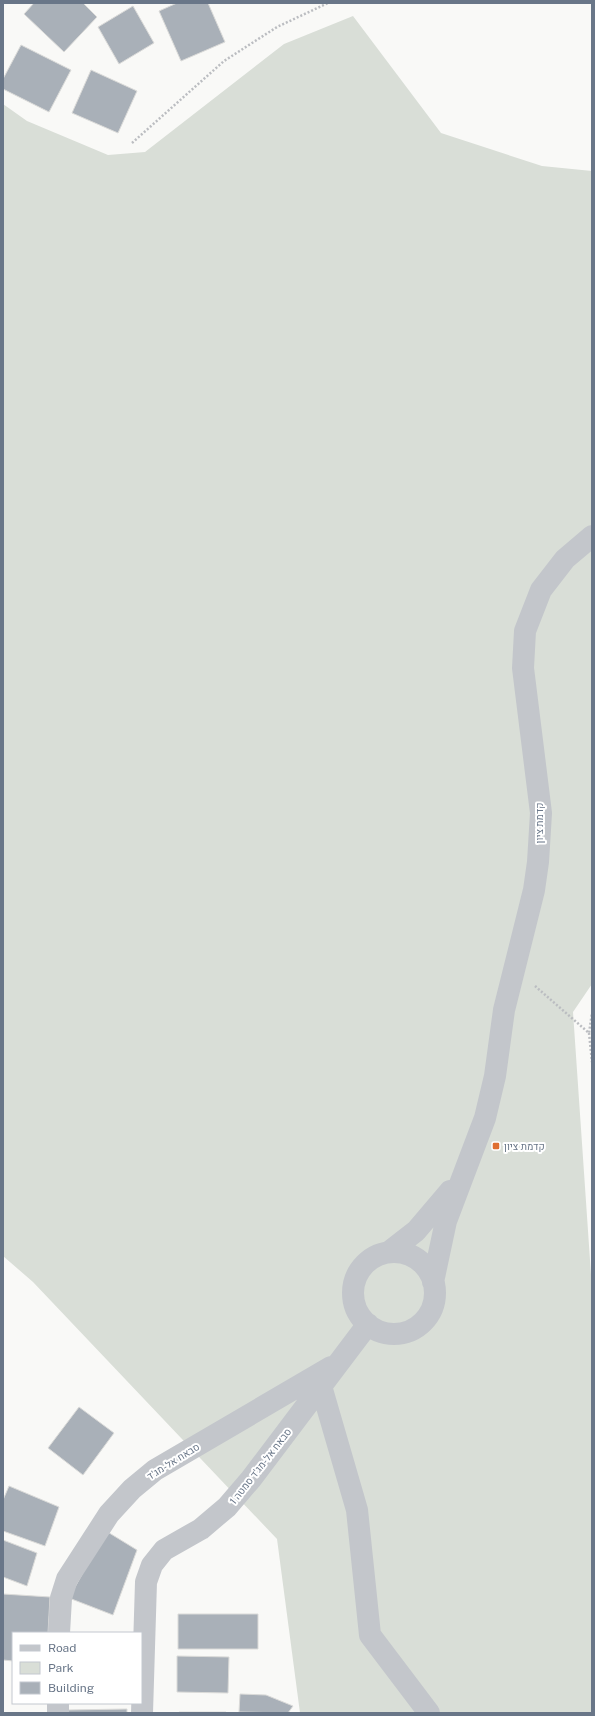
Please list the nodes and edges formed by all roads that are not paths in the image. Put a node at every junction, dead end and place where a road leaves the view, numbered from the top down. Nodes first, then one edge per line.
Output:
1 (592, 536) edge
2 (463, 1172) junction
3 (390, 1252) junction
4 (433, 1282) junction
5 (368, 1324) junction
6 (339, 1362) junction
7 (321, 1386) junction
8 (59, 1632) edge
9 (142, 1713) edge
10 (429, 1713) edge

1 - 2 street, קדמת ציון
2 - 3 street, קדמת ציון
2 - 4 street, קדמת ציון
3 - 4 street
3 - 5 street
4 - 5 street
5 - 6 street
6 - 7 street, סבאח אל-מג'ד סמטה 1
6 - 8 street, סבאח אל-מג'ד
7 - 9 street, סבאח אל-מג'ד סמטה 1
7 - 10 street

